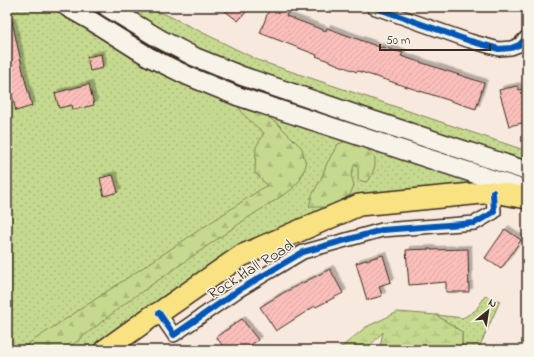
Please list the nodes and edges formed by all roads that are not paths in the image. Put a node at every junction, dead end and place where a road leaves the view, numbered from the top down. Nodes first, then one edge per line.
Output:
1 (67, 7) edge
2 (107, 7) edge
3 (373, 7) edge
4 (527, 37) edge
5 (527, 171) edge
6 (527, 191) edge
7 (493, 192) junction
8 (527, 198) edge
9 (159, 313) junction
10 (105, 350) edge

1 - 6 main road
2 - 5 main road
3 - 4 street
7 - 8 highway
7 - 9 highway
7 - 9 street, Rock Hall Road
9 - 10 highway

